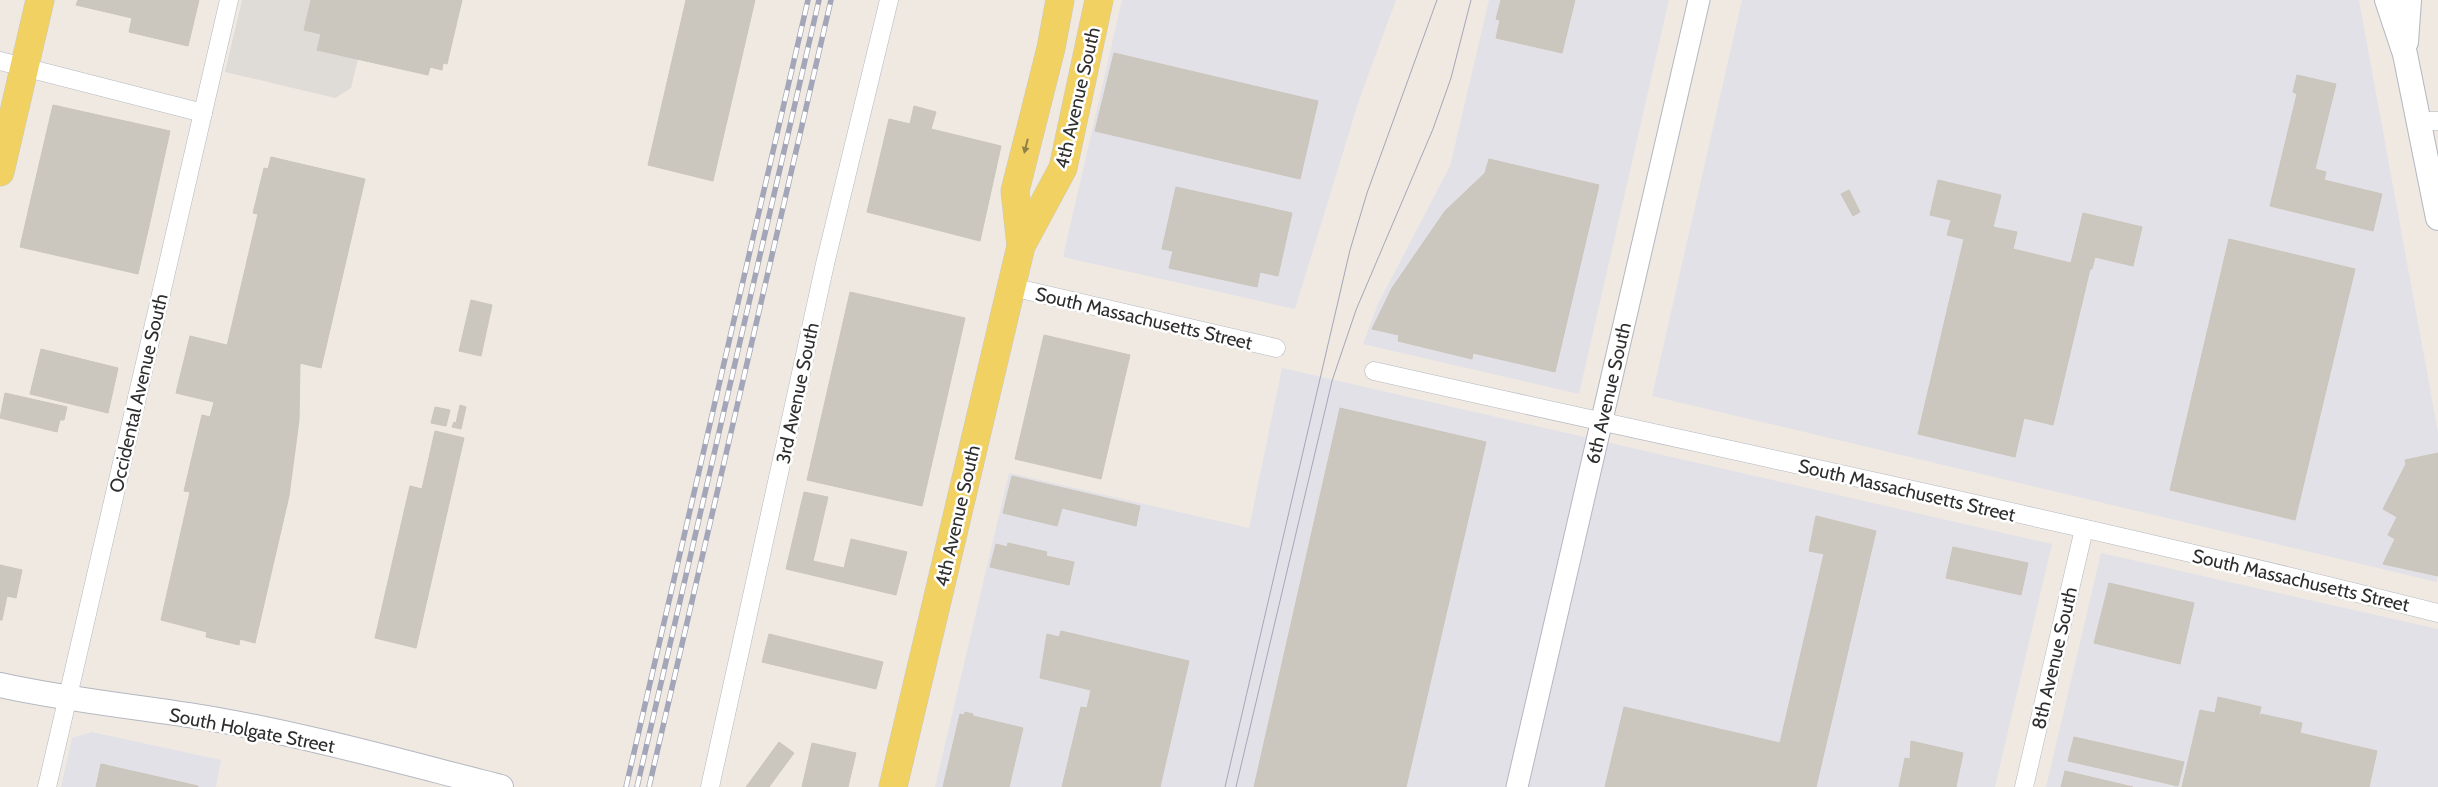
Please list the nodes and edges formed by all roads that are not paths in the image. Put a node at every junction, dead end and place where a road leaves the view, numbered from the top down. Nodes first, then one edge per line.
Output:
1 (40, 0) edge
2 (229, 0) edge
3 (889, 0) edge
4 (1041, 0) edge
5 (1060, 0) edge
6 (1080, 0) edge
7 (1099, 0) edge
8 (1699, 0) edge
9 (2387, 0) edge
10 (2409, 0) edge
11 (2405, 54) junction
12 (12, 64) edge
13 (1038, 99) junction
14 (203, 113) junction
15 (2428, 121) edge
16 (0, 172) edge
17 (2438, 218) edge
18 (1021, 246) junction
19 (1012, 287) junction
20 (1276, 348) dead end
21 (1374, 371) dead end
22 (1601, 422) junction
23 (2084, 529) junction
24 (2438, 613) edge
25 (0, 686) edge
26 (68, 699) junction
27 (48, 787) edge
28 (501, 787) edge
29 (710, 787) edge
30 (894, 787) edge
31 (1517, 787) edge
32 (2024, 787) edge

1 - 12 main road
2 - 14 street, Occidental Avenue South
3 - 29 street, 3rd Avenue South
4 - 13 main road
5 - 13 main road, 4th Avenue South
6 - 18 main road
7 - 18 main road, 4th Avenue South
8 - 22 street, 6th Avenue South
9 - 11 main road
10 - 11 main road
11 - 15 main road
12 - 14 street
12 - 16 main road
13 -> 18 main road, 4th Avenue South
14 - 26 street, Occidental Avenue South
15 - 17 main road
18 - 19 main road, 4th Avenue South
19 - 20 street, South Massachusetts Street
19 - 30 main road, 4th Avenue South
21 - 22 street, South Massachusetts Street
22 - 23 street, South Massachusetts Street
22 - 31 street, 6th Avenue South
23 - 24 street, South Massachusetts Street
23 - 32 street, 8th Avenue South
25 - 26 main road, South Holgate Street
26 - 27 street, Occidental Avenue South
26 - 28 main road, South Holgate Street

